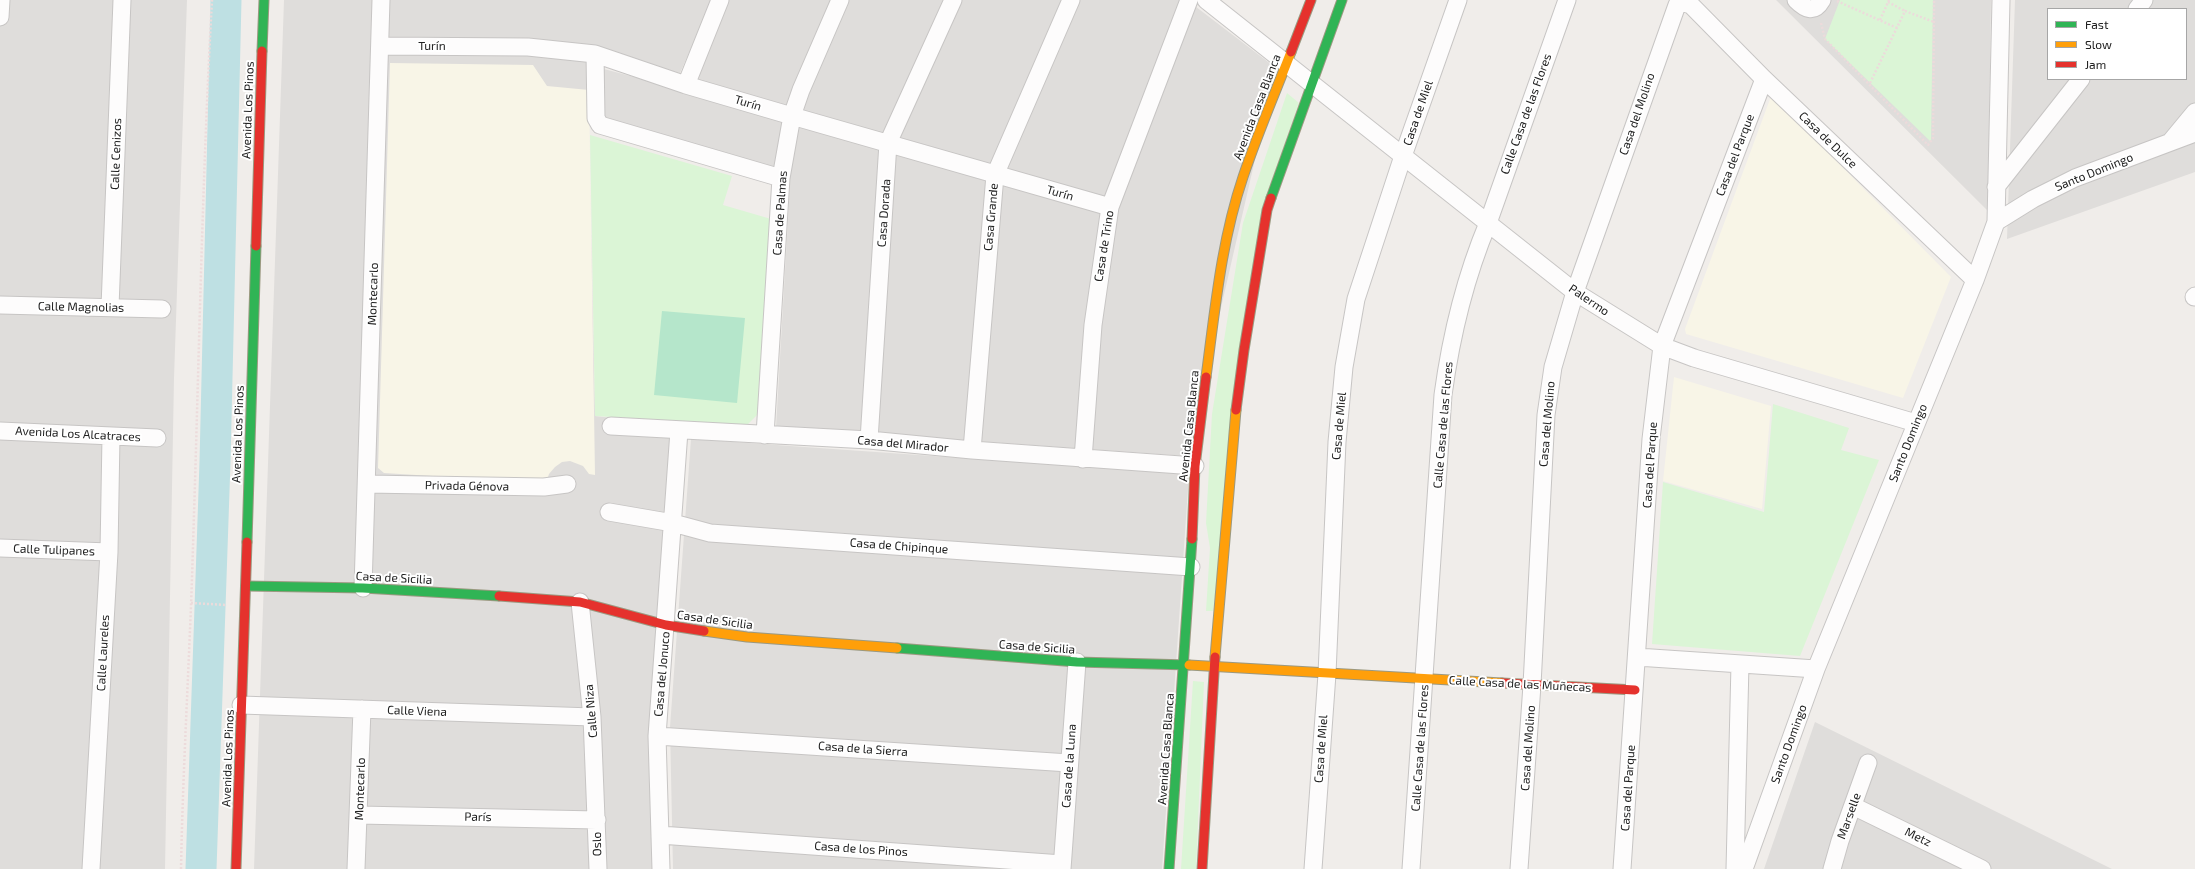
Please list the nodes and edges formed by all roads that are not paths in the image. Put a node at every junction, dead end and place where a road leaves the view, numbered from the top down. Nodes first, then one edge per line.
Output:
1 (1, 0) edge
2 (122, 0) edge
3 (264, 0) edge
4 (381, 0) edge
5 (720, 0) edge
6 (840, 0) edge
7 (953, 0) edge
8 (1071, 0) edge
9 (1189, 0) edge
10 (1206, 0) edge
11 (1311, 0) edge
12 (1342, 0) edge
13 (1458, 0) edge
14 (1567, 0) edge
15 (1796, 0) edge
16 (2144, 0) edge
17 (1681, 2) joint
18 (2002, 2) edge
19 (1817, 6) edge
20 (2138, 8) edge
21 (0, 17) edge
22 (380, 46) junction
23 (595, 54) junction
24 (1287, 64) junction
25 (1764, 79) junction
26 (2080, 80) edge
27 (1312, 82) junction
28 (686, 85) junction
29 (2195, 112) edge
30 (792, 116) junction
31 (2195, 133) edge
32 (2171, 141) junction
33 (888, 143) junction
34 (1403, 156) junction
35 (995, 174) junction
36 (781, 178) junction
37 (1996, 187) junction
38 (1110, 207) junction
39 (1996, 222) junction
40 (1488, 223) junction
41 (1975, 280) junction
42 (1575, 292) junction
43 (0, 305) edge
44 (110, 307) junction
45 (162, 309) dead end
46 (1662, 346) junction
47 (1916, 423) junction
48 (611, 426) dead end
49 (0, 430) edge
50 (679, 431) junction
51 (766, 435) junction
52 (111, 436) junction
53 (157, 438) dead end
54 (869, 440) junction
55 (972, 450) junction
56 (1083, 459) junction
57 (1195, 466) junction
58 (367, 484) junction
59 (567, 484) dead end
60 (609, 512) dead end
61 (673, 523) junction
62 (0, 548) edge
63 (109, 552) junction
64 (1191, 567) junction
65 (246, 586) junction
66 (364, 588) junction
67 (580, 602) junction
68 (666, 625) junction
69 (1637, 657) junction
70 (1077, 662) junction
71 (1740, 664) junction
72 (1184, 665) junction
73 (1214, 668) junction
74 (1816, 669) junction
75 (1327, 674) junction
76 (1425, 679) junction
77 (1532, 685) junction
78 (1635, 690) junction
79 (241, 705) junction
80 (362, 709) junction
81 (592, 717) junction
82 (657, 736) junction
83 (1069, 763) junction
84 (1868, 763) dead end
85 (1853, 806) junction
86 (359, 815) junction
87 (597, 820) junction
88 (660, 835) junction
89 (1062, 867) edge
90 (92, 869) edge
91 (236, 869) edge
92 (356, 869) edge
93 (598, 869) edge
94 (661, 869) edge
95 (1169, 869) edge
96 (1202, 869) edge
97 (1313, 869) edge
98 (1411, 869) edge
99 (1519, 869) edge
100 (1622, 869) edge
101 (1735, 869) edge
102 (1744, 869) edge
103 (1832, 869) edge
104 (1982, 869) edge

1 - 21 street
2 - 44 street, Calle Cenizos
3 - 65 street, Avenida Los Pinos
4 - 22 street, Montecarlo
5 - 28 street
6 - 30 street, Casa de Palmas
7 - 33 street, Casa Dorada
8 - 35 street, Casa Grande
9 - 38 street, Casa de Trino
10 - 24 street, Palermo
11 - 24 street, Avenida Casa Blanca
12 - 27 street
13 - 34 street, Casa de Miel
14 - 40 street, Calle Casa de las Flores
15 - 19 street
16 - 20 street
17 - 25 street, Casa de Dulce
17 - 42 street, Casa del Molino
18 - 37 street
22 - 23 street, Turín
22 - 58 street, Montecarlo
23 - 28 street, Turín
23 - 36 street
24 - 27 street, Palermo
24 - 57 street, Avenida Casa Blanca
25 - 41 street, Casa de Dulce
25 - 46 street, Casa del Parque
26 - 37 street
27 - 34 street, Palermo
27 - 73 street
28 - 30 street, Turín
29 - 32 street
30 - 33 street, Turín
30 - 36 street, Casa de Palmas
31 - 32 street, Santo Domingo
32 - 39 street, Santo Domingo
33 - 35 street, Turín
33 - 54 street, Casa Dorada
34 - 40 street, Palermo
34 - 75 street, Casa de Miel
35 - 38 street, Turín
35 - 55 street, Casa Grande
36 - 51 street, Casa de Palmas
37 - 39 street
38 - 56 street, Casa de Trino
39 - 41 street, Santo Domingo
40 - 42 street, Palermo
40 - 76 street, Calle Casa de las Flores
41 - 47 street, Santo Domingo
42 - 46 street, Palermo
42 - 77 street, Casa del Molino
43 - 44 street, Calle Magnolias
44 - 45 street, Calle Magnolias
46 - 47 street, Palermo
46 - 69 street, Casa del Parque
47 - 74 street, Santo Domingo
48 - 50 street, Casa del Mirador
49 - 52 street, Avenida Los Alcatraces
50 - 51 street, Casa del Mirador
50 - 61 street, Casa del Jonuco
51 - 54 street, Casa del Mirador
52 - 53 street, Avenida Los Alcatraces
52 - 63 street, Calle Laureles
54 - 55 street, Casa del Mirador
55 - 56 street, Casa del Mirador
56 - 57 street, Casa del Mirador
57 - 64 street, Avenida Casa Blanca
58 - 59 street, Privada Génova
58 - 66 street, Montecarlo
60 - 61 street, Casa de Chipinque
61 - 64 street, Casa de Chipinque
61 - 68 street, Casa del Jonuco
62 - 63 street, Calle Tulipanes
63 - 90 street, Calle Laureles
64 - 72 street, Avenida Casa Blanca
65 - 66 street, Casa de Sicilia
65 - 79 street, Avenida Los Pinos
66 - 67 street, Casa de Sicilia
67 - 68 street, Casa de Sicilia
67 - 81 street, Calle Niza
68 - 70 street, Casa de Sicilia
68 - 82 street, Casa del Jonuco
69 - 71 street
69 - 78 street, Casa del Parque
70 - 72 street, Casa de Sicilia
70 - 83 street, Casa de la Luna
71 - 74 street
71 - 101 street
72 - 73 street, Casa de Sicilia
72 - 95 street, Avenida Casa Blanca
73 - 75 street, Calle Casa de las Muñecas
73 - 96 street
74 - 102 street, Santo Domingo
75 - 76 street, Calle Casa de las Muñecas
75 - 97 street, Casa de Miel
76 - 77 street, Calle Casa de las Muñecas
76 - 98 street, Calle Casa de las Flores
77 - 78 street, Calle Casa de las Muñecas
77 - 99 street, Casa del Molino
78 - 100 street, Casa del Parque
79 - 80 street, Calle Viena
79 - 91 street, Avenida Los Pinos
80 - 81 street, Calle Viena
80 - 86 street, Montecarlo
81 - 87 street, Calle Niza
82 - 83 street, Casa de la Sierra
82 - 88 street, Casa del Jonuco
83 - 89 street, Casa de la Luna
84 - 85 street, Marselle
85 - 103 street, Marselle
85 - 104 street, Metz
86 - 87 street, París
86 - 92 street, Montecarlo
87 - 93 street, Oslo
88 - 89 street, Casa de los Pinos
88 - 94 street, Casa del Jonuco

